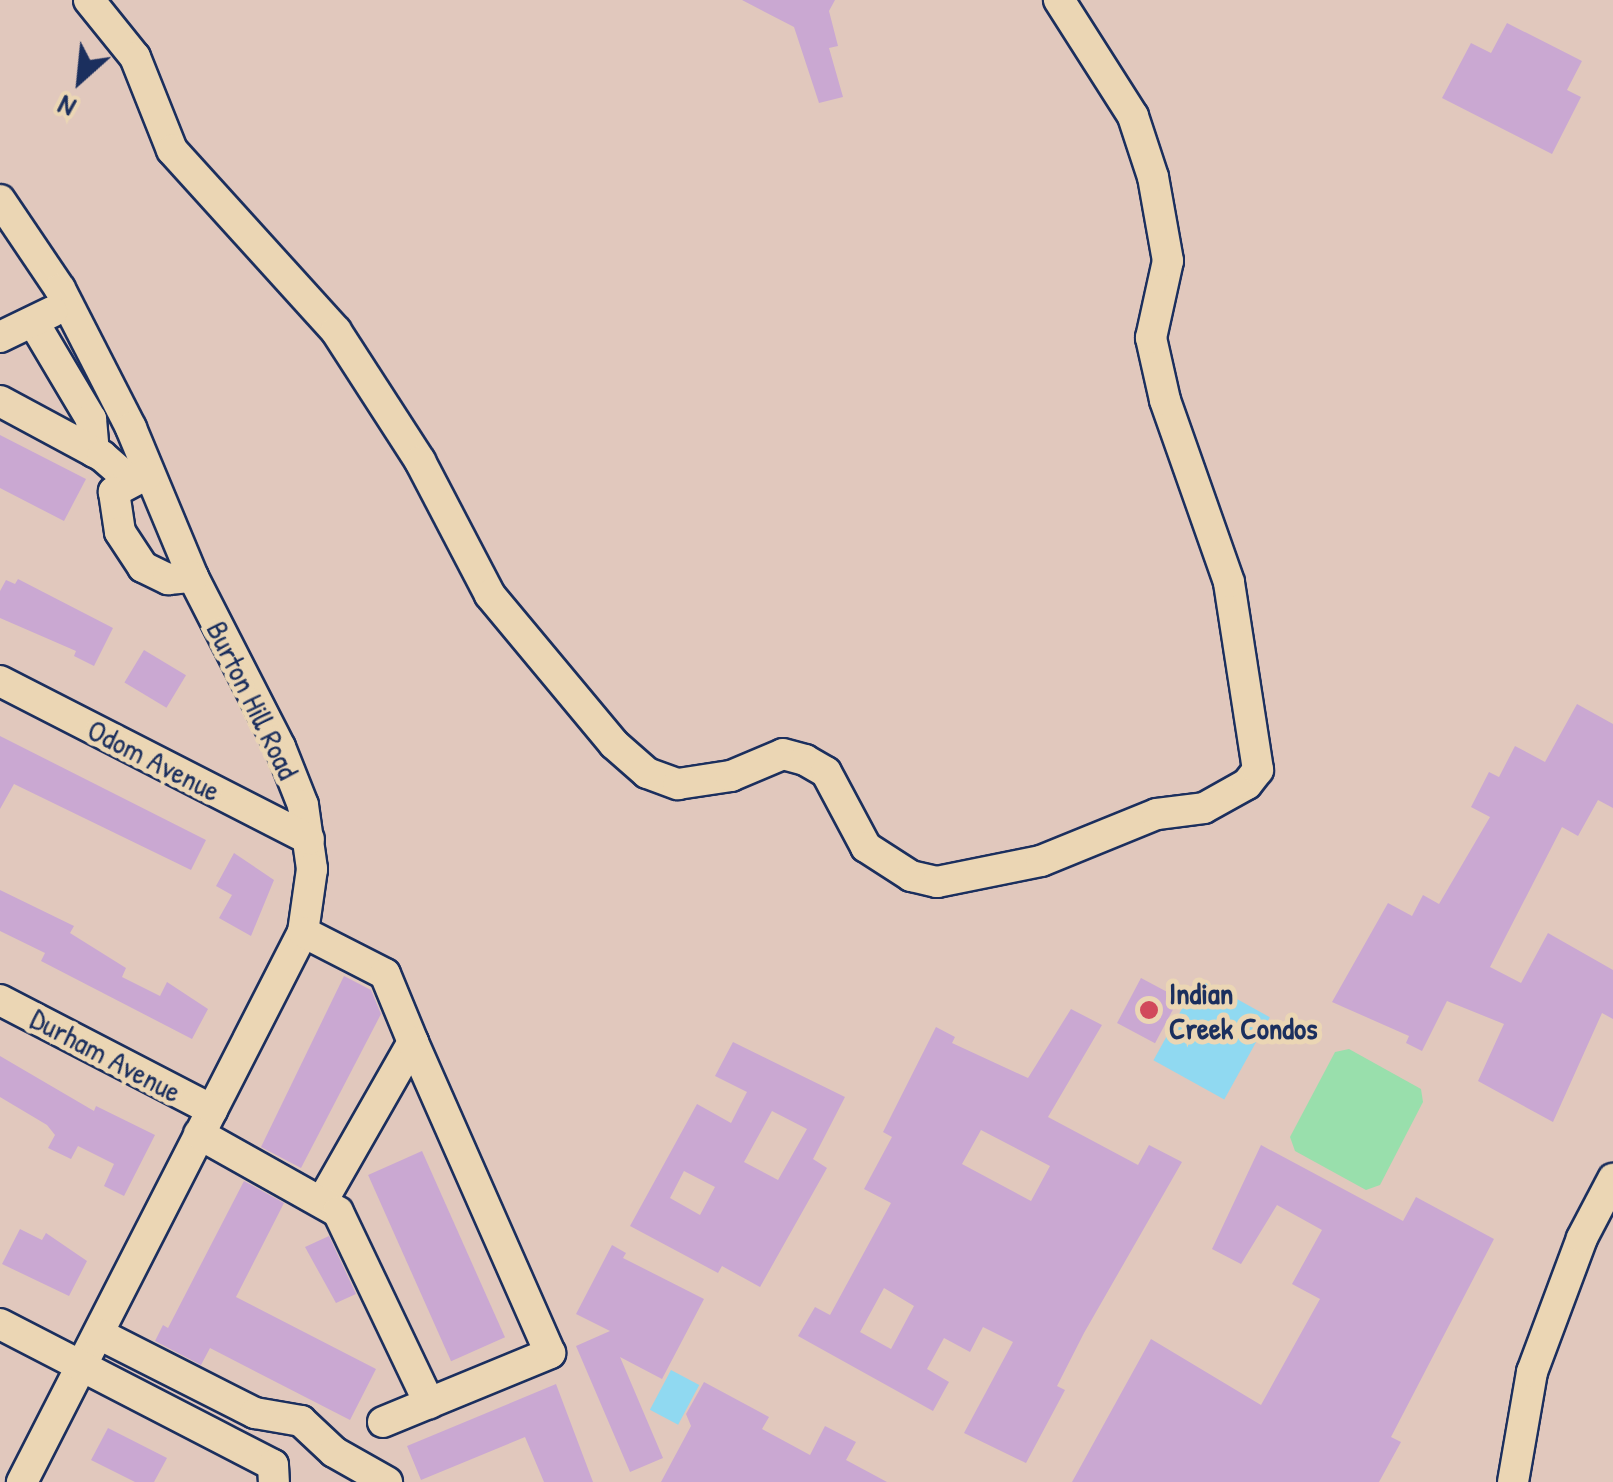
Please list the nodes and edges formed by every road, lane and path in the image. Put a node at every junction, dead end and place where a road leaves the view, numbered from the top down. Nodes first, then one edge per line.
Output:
1 (89, 0) edge
2 (1059, 0) edge
3 (0, 200) edge
4 (67, 303) junction
5 (34, 323) junction
6 (0, 337) edge
7 (0, 401) edge
8 (94, 452) junction
9 (139, 476) junction
10 (193, 577) junction
11 (0, 681) edge
12 (309, 839) junction
13 (303, 932) junction
14 (0, 1000) edge
15 (412, 1042) junction
16 (206, 1122) junction
17 (1613, 1179) edge
18 (323, 1200) junction
19 (0, 1324) edge
20 (99, 1334) junction
21 (82, 1366) junction
22 (414, 1370) junction
23 (430, 1403) junction
24 (383, 1422) junction
25 (359, 1466) junction
26 (22, 1482) edge
27 (274, 1482) edge
28 (387, 1482) edge
29 (1513, 1482) edge

1 - 2 street
3 - 4 street, Burton Hill Road
4 - 5 street
4 - 9 street, Burton Hill Road
5 - 6 street
5 - 8 street
7 - 8 street
8 - 9 street
9 - 10 street, Burton Hill Road
9 - 10 street
10 - 12 street, Burton Hill Road
11 - 12 street, Odom Avenue
12 - 13 street, Burton Hill Road
13 - 15 street
13 - 16 street, Burton Hill Road
14 - 16 street, Durham Avenue
15 - 18 street
15 - 23 street
16 - 18 street, Durham Avenue
16 - 20 street, Burton Hill Road
17 - 29 street
18 - 22 street
19 - 21 street
20 - 21 street, Burton Hill Road
20 - 25 street
21 - 26 street, Burton Hill Road
21 - 27 street
22 - 23 street
22 - 24 street
23 - 24 street
24 - 25 street
25 - 28 street

